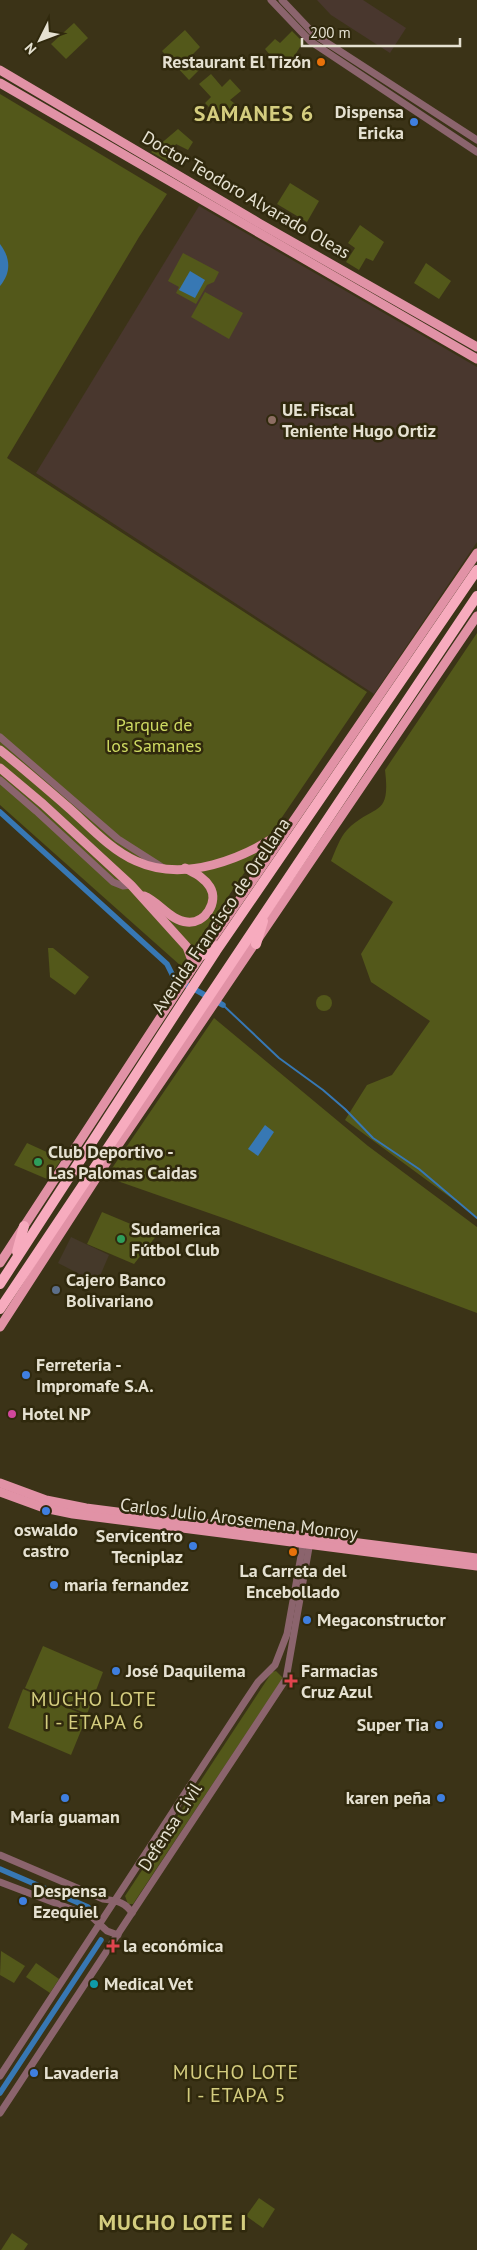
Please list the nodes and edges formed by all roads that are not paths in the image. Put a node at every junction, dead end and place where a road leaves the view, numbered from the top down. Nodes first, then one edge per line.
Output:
1 (271, 0) edge
2 (282, 0) edge
3 (0, 70) edge
4 (0, 83) edge
5 (446, 120) junction
6 (440, 127) junction
7 (477, 140) edge
8 (477, 152) edge
9 (477, 347) edge
10 (477, 359) edge
11 (477, 553) edge
12 (477, 570) edge
13 (477, 596) edge
14 (477, 616) edge
15 (0, 737) edge
16 (0, 750) edge
17 (0, 768) edge
18 (0, 780) edge
19 (290, 826) junction
20 (185, 868) junction
21 (166, 869) junction
22 (131, 885) junction
23 (139, 894) junction
24 (267, 909) junction
25 (222, 942) junction
26 (256, 944) junction
27 (202, 955) junction
28 (194, 973) junction
29 (216, 993) junction
30 (181, 995) junction
31 (204, 1010) junction
32 (24, 1226) junction
33 (0, 1263) edge
34 (13, 1264) junction
35 (0, 1284) edge
36 (0, 1309) edge
37 (0, 1327) edge
38 (0, 1483) edge
39 (0, 1492) edge
40 (307, 1540) junction
41 (477, 1558) edge
42 (477, 1566) edge
43 (0, 1855) edge
44 (0, 1882) edge
45 (114, 1900) junction
46 (132, 1913) junction
47 (99, 1922) junction
48 (118, 1935) junction
49 (1, 2074) edge
50 (0, 2113) edge

1 - 6 street
2 - 5 street
3 - 9 main road, Doctor Teodoro Alvarado Oleas
4 - 10 main road, Doctor Teodoro Alvarado Oleas
5 - 6 street
5 - 7 street
6 - 8 street
11 - 19 main road, Avenida Francisco de Orellana
12 - 25 highway, Avenida Francisco de Orellana
13 - 24 highway, Avenida Francisco de Orellana
14 - 26 main road, Avenida Francisco de Orellana
15 - 21 street
16 - 21 main road
17 - 22 main road
18 - 22 street
19 - 20 main road
19 - 27 main road, Avenida Francisco de Orellana
20 - 21 main road
20 - 23 main road
22 - 23 main road
23 - 28 main road
24 - 26 highway
24 - 29 highway, Avenida Francisco de Orellana
25 - 27 highway
25 - 28 highway, Avenida Francisco de Orellana
26 - 29 main road, Avenida Francisco de Orellana
27 - 28 main road, Avenida Francisco de Orellana
28 - 30 highway, Avenida Francisco de Orellana
29 - 31 highway, Avenida Francisco de Orellana
30 - 32 main road, Avenida Francisco de Orellana
30 - 34 highway, Avenida Francisco de Orellana
31 - 36 highway, Avenida Francisco de Orellana
31 - 37 main road, Avenida Francisco de Orellana
32 - 33 main road, Avenida Francisco de Orellana
32 - 34 highway
34 - 35 highway, Avenida Francisco de Orellana
38 - 40 main road, Carlos Julio Arosemena Monroy
39 - 40 main road, Carlos Julio Arosemena Monroy
40 - 41 main road, Carlos Julio Arosemena Monroy
40 - 42 main road, Carlos Julio Arosemena Monroy
40 - 45 street, Defensa Civil
40 - 46 street, Defensa Civil
43 - 45 street
44 - 47 street
45 - 46 street
45 - 47 street, Defensa Civil
46 - 48 street, Defensa Civil
47 - 48 street
47 - 49 street, Defensa Civil
48 - 50 street, Defensa Civil

